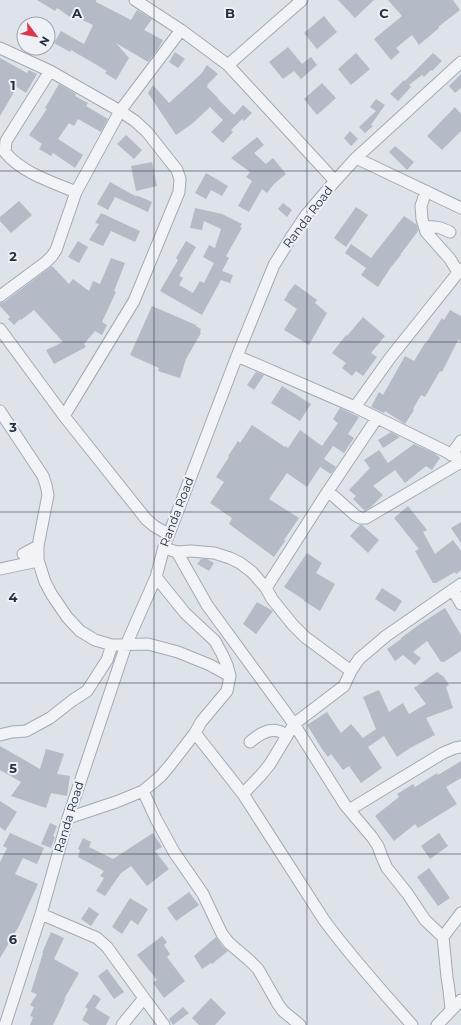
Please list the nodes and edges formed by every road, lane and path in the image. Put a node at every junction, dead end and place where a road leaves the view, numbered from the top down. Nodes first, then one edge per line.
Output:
1 (135, 0) edge
2 (302, 0) edge
3 (180, 30) junction
4 (0, 48) edge
5 (461, 62) edge
6 (228, 65) junction
7 (50, 71) junction
8 (120, 111) junction
9 (356, 158) junction
10 (335, 180) junction
11 (426, 191) junction
12 (76, 192) junction
13 (461, 208) edge
14 (425, 227) junction
15 (450, 232) dead end
16 (460, 270) edge
17 (0, 296) edge
18 (0, 329) edge
19 (237, 356) junction
20 (355, 407) junction
21 (0, 411) edge
22 (64, 416) junction
23 (377, 418) junction
24 (4, 423) edge
25 (461, 441) edge
26 (458, 458) edge
27 (328, 491) junction
28 (168, 534) junction
29 (38, 546) junction
30 (164, 547) junction
31 (177, 552) junction
32 (0, 569) edge
33 (156, 577) junction
34 (457, 587) edge
35 (266, 588) junction
36 (461, 604) edge
37 (112, 645) junction
38 (126, 645) junction
39 (351, 671) junction
40 (230, 676) junction
41 (294, 724) junction
42 (195, 733) junction
43 (0, 735) edge
44 (286, 736) junction
45 (250, 742) dead end
46 (461, 747) edge
47 (143, 791) junction
48 (243, 794) junction
49 (349, 810) junction
50 (68, 818) junction
51 (461, 913) edge
52 (40, 914) junction
53 (443, 937) junction
54 (144, 998) junction
55 (461, 1000) edge
56 (451, 1009) junction
57 (4, 1025) edge
58 (122, 1025) edge
59 (164, 1025) edge
60 (300, 1025) edge
61 (412, 1025) edge
62 (437, 1025) edge

1 - 3 street
2 - 6 street
3 - 6 street
3 - 8 street
4 - 7 street
5 - 9 street, Randa Road
6 - 10 street
7 - 8 street
7 - 12 street
8 - 12 street
8 - 22 street
9 - 10 street, Randa Road
9 - 11 street
10 - 19 street, Randa Road
11 - 13 street
11 - 14 street
12 - 17 street
14 - 15 street
14 - 16 street
16 - 20 street
18 - 22 street
19 - 20 street
19 - 28 street, Randa Road
20 - 23 street
21 - 24 street
22 - 28 street
23 - 26 street
23 - 27 street
24 - 29 street
25 - 26 street
26 - 27 street
27 - 35 street
28 - 30 street, Randa Road
29 - 32 street
29 - 37 street
30 - 31 street
30 - 33 street, Randa Road
31 - 35 street
31 - 41 street
33 - 38 street, Randa Road
33 - 40 street
34 - 36 street
34 - 39 street
35 - 39 street
37 - 38 street
37 - 43 street
38 - 40 street
38 - 50 street, Randa Road
39 - 41 street
40 - 42 street
41 - 44 street
41 - 49 street
42 - 47 street
42 - 48 street
44 - 45 street
44 - 48 street
46 - 49 street
47 - 50 street
47 - 60 street
48 - 61 street
49 - 53 street
50 - 52 street, Randa Road
51 - 53 street
52 - 54 street
52 - 57 street, Randa Road
53 - 56 street
54 - 58 street
54 - 59 street
55 - 56 street
56 - 62 street

